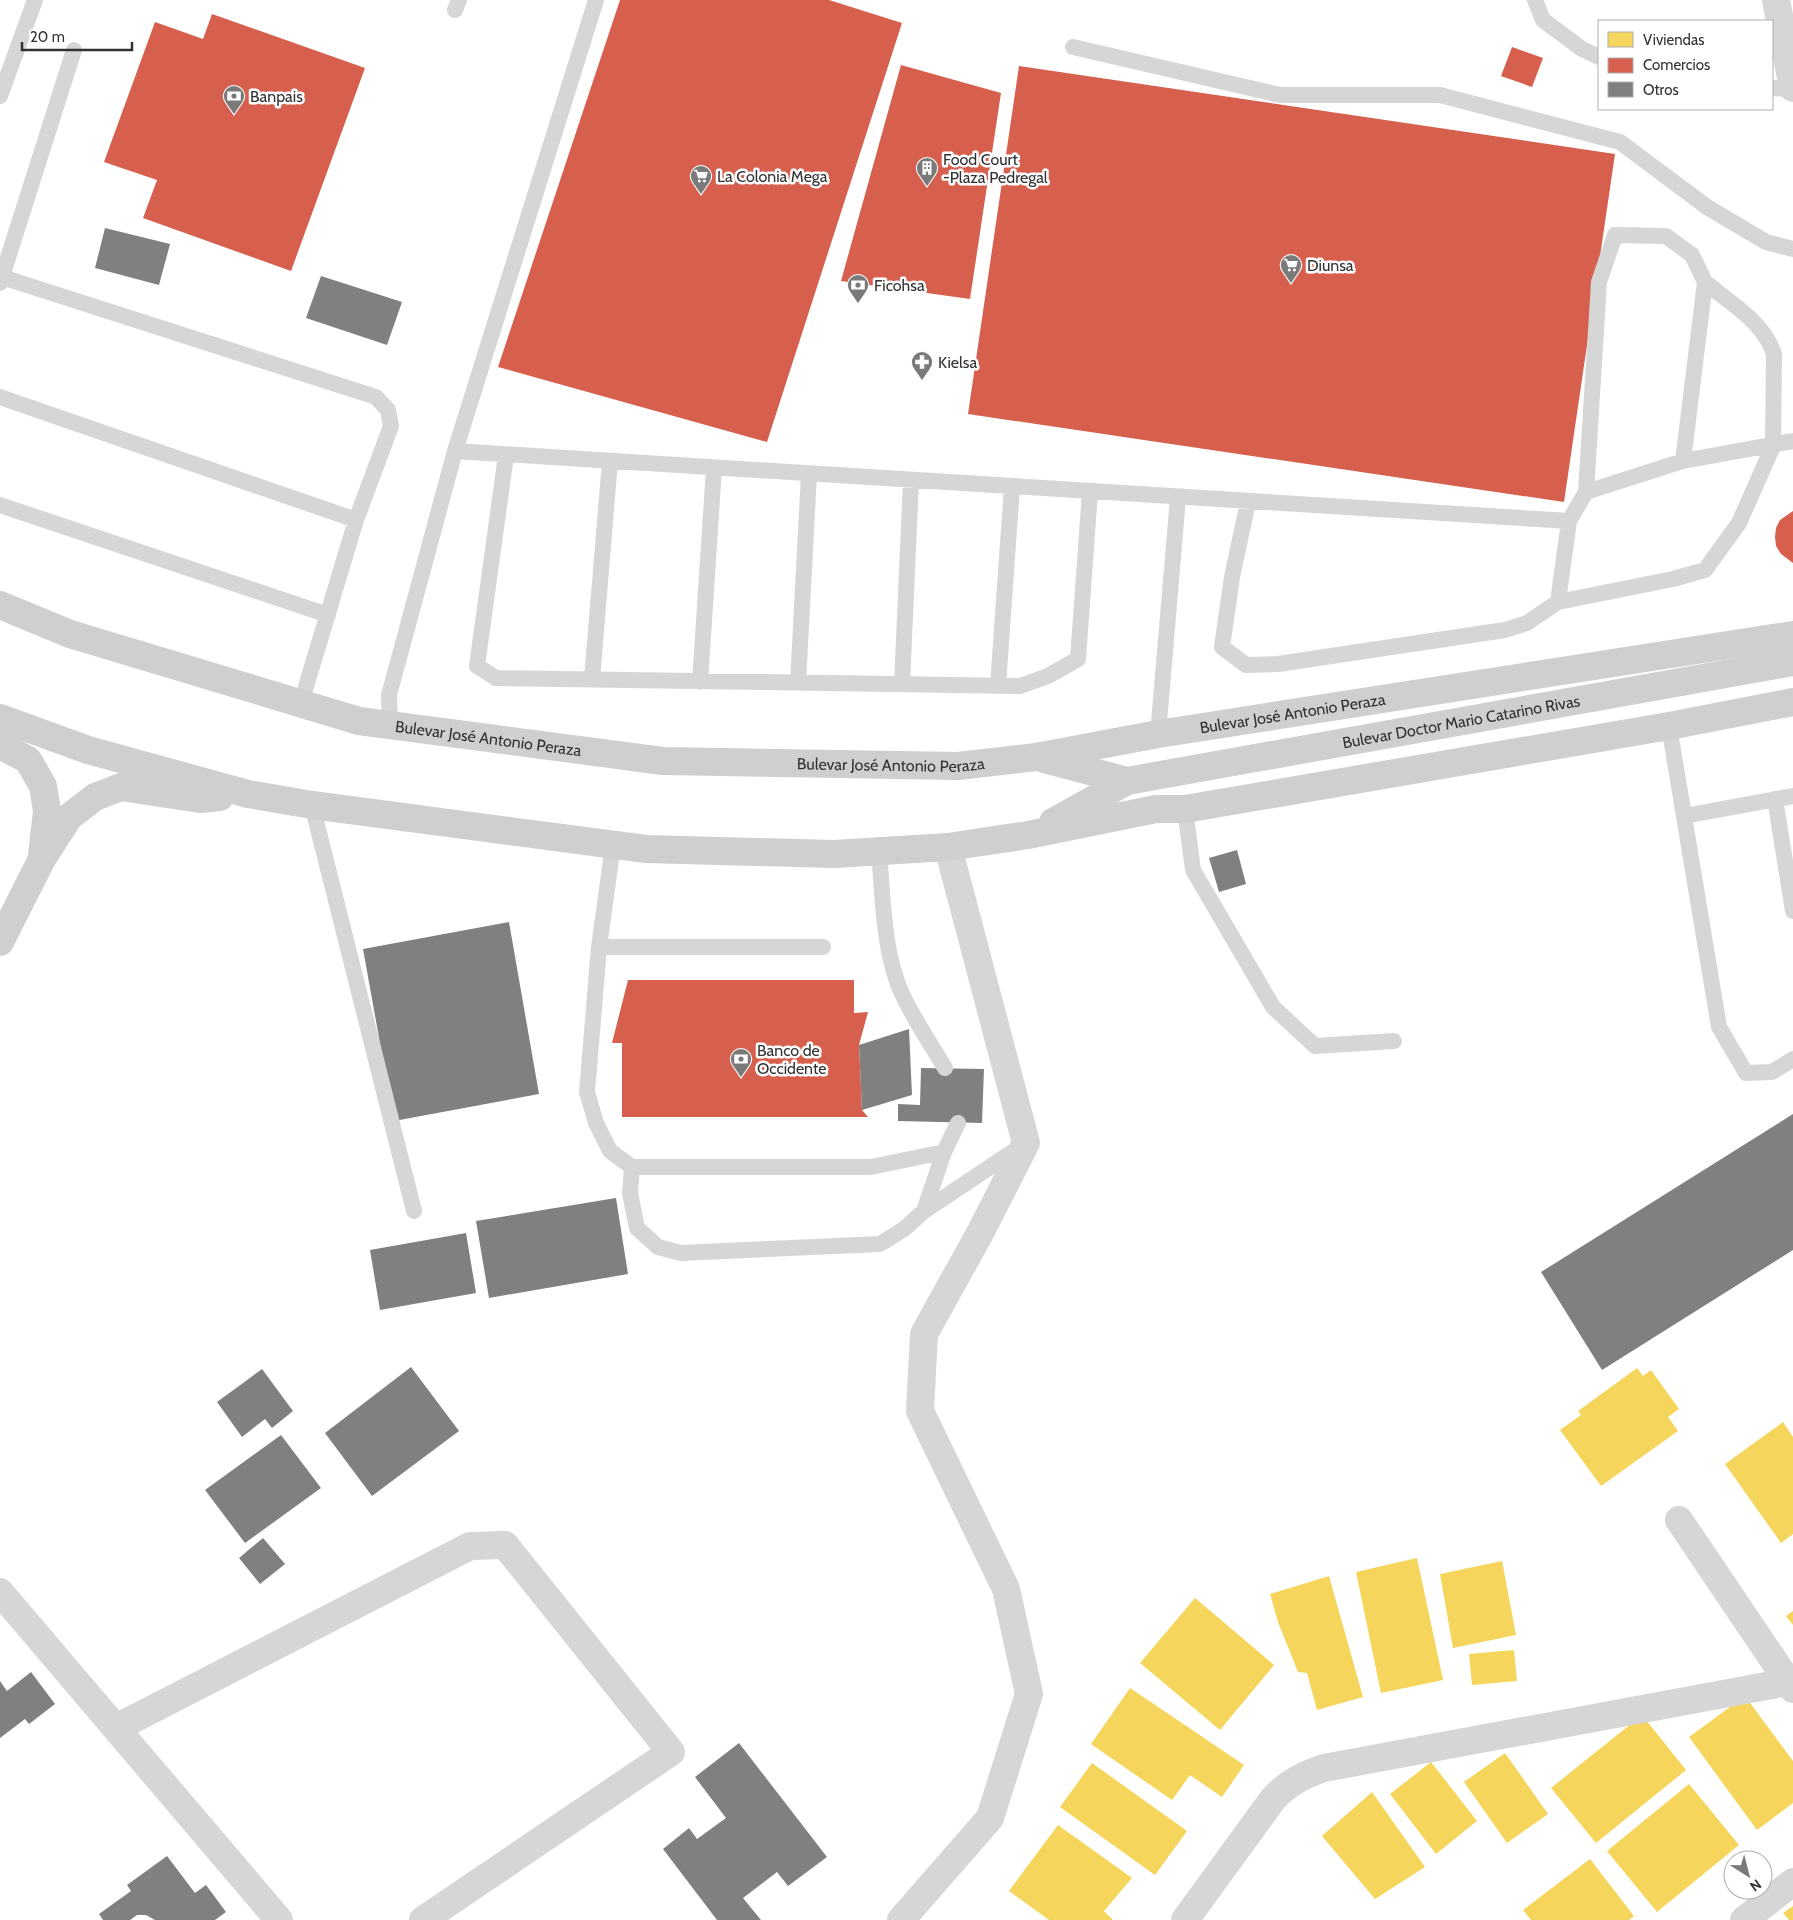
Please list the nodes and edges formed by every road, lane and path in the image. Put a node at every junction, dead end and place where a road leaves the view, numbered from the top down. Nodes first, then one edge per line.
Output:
1 (35, 0) edge
2 (596, 0) edge
3 (1534, 0) edge
4 (1776, 0) edge
5 (1073, 47) dead end
6 (74, 50) dead end
7 (1598, 57) edge
8 (1773, 88) edge
9 (1793, 89) edge
10 (0, 96) edge
11 (1793, 249) edge
12 (1, 280) edge
13 (1705, 282) junction
14 (0, 397) edge
15 (1793, 441) edge
16 (1773, 446) junction
17 (455, 452) junction
18 (506, 455) junction
19 (610, 461) junction
20 (1683, 461) junction
21 (714, 468) junction
22 (809, 474) junction
23 (911, 481) junction
24 (1012, 487) junction
25 (1090, 492) junction
26 (1586, 492) junction
27 (1178, 498) junction
28 (1248, 502) junction
29 (0, 505) edge
30 (356, 520) junction
31 (1569, 521) junction
32 (1558, 602) junction
33 (0, 606) edge
34 (328, 615) junction
35 (1793, 635) edge
36 (1793, 662) edge
37 (592, 679) junction
38 (700, 682) junction
39 (798, 683) junction
40 (902, 684) junction
41 (998, 685) junction
42 (1793, 702) edge
43 (301, 704) junction
44 (0, 718) edge
45 (390, 726) junction
46 (1669, 726) junction
47 (1158, 734) junction
48 (0, 745) edge
49 (1036, 757) junction
50 (1128, 781) junction
51 (248, 794) junction
52 (1793, 796) edge
53 (1775, 799) junction
54 (312, 805) junction
55 (1185, 808) junction
56 (1684, 816) junction
57 (1028, 835) junction
58 (613, 845) junction
59 (948, 847) junction
60 (879, 851) junction
61 (42, 859) junction
62 (1790, 877) edge
63 (1793, 912) edge
64 (0, 942) edge
65 (599, 947) junction
66 (823, 947) dead end
67 (1394, 1041) dead end
68 (1793, 1059) edge
69 (945, 1068) dead end
70 (958, 1123) dead end
71 (1026, 1143) junction
72 (944, 1152) junction
73 (632, 1167) junction
74 (414, 1211) dead end
75 (924, 1211) junction
76 (1679, 1520) dead end
77 (0, 1592) edge
78 (1790, 1686) edge
79 (116, 1728) junction
80 (1793, 1882) edge
81 (279, 1920) edge
82 (423, 1920) edge
83 (901, 1920) edge
84 (1185, 1920) edge
85 (1744, 1920) edge

1 - 10 lane
2 - 17 lane
3 - 7 lane
4 - 9 street
5 - 11 lane
6 - 12 lane
8 - 9 lane
12 - 30 lane
13 - 16 lane
13 - 20 lane
13 - 26 lane
14 - 30 lane
15 - 16 lane
16 - 20 lane
16 - 32 lane
17 - 18 lane
17 - 45 lane
18 - 19 lane
18 - 37 lane
19 - 21 lane
19 - 37 lane
20 - 26 lane
21 - 22 lane
21 - 38 lane
22 - 23 lane
22 - 39 lane
23 - 24 lane
23 - 40 lane
24 - 25 lane
24 - 41 lane
25 - 27 lane
25 - 41 lane
26 - 31 lane
27 - 28 lane
27 - 47 lane
28 - 31 lane
28 - 32 lane
29 - 34 lane
30 - 34 lane
31 - 32 lane
33 - 43 main road, Bulevar José Antonio Peraza
34 - 43 lane
35 - 47 main road, Bulevar José Antonio Peraza
36 - 50 main road, Bulevar Doctor Mario Catarino Rivas
37 - 38 lane
38 - 39 lane
39 - 40 lane
40 - 41 lane
42 - 46 main road
43 - 45 main road, Bulevar José Antonio Peraza
44 - 51 main road
45 - 49 main road, Bulevar José Antonio Peraza
46 - 55 main road
46 - 56 lane
47 - 49 main road, Bulevar José Antonio Peraza
48 - 61 main road
49 - 50 main road
50 - 57 main road
51 - 54 main road
51 - 61 main road
52 - 53 lane
53 - 56 lane
53 - 62 lane
54 - 58 main road
54 - 74 lane
55 - 57 main road
55 - 67 lane
56 - 68 lane
57 - 59 main road
58 - 60 main road
58 - 65 lane
59 - 60 main road
59 - 71 street
60 - 69 lane
61 - 64 main road
62 - 63 lane
65 - 66 lane
65 - 73 lane
70 - 72 lane
71 - 75 lane
71 - 83 street
72 - 73 lane
72 - 75 lane
73 - 75 lane
76 - 78 street
77 - 79 street
78 - 84 street
79 - 81 street
79 - 82 street
80 - 85 street

